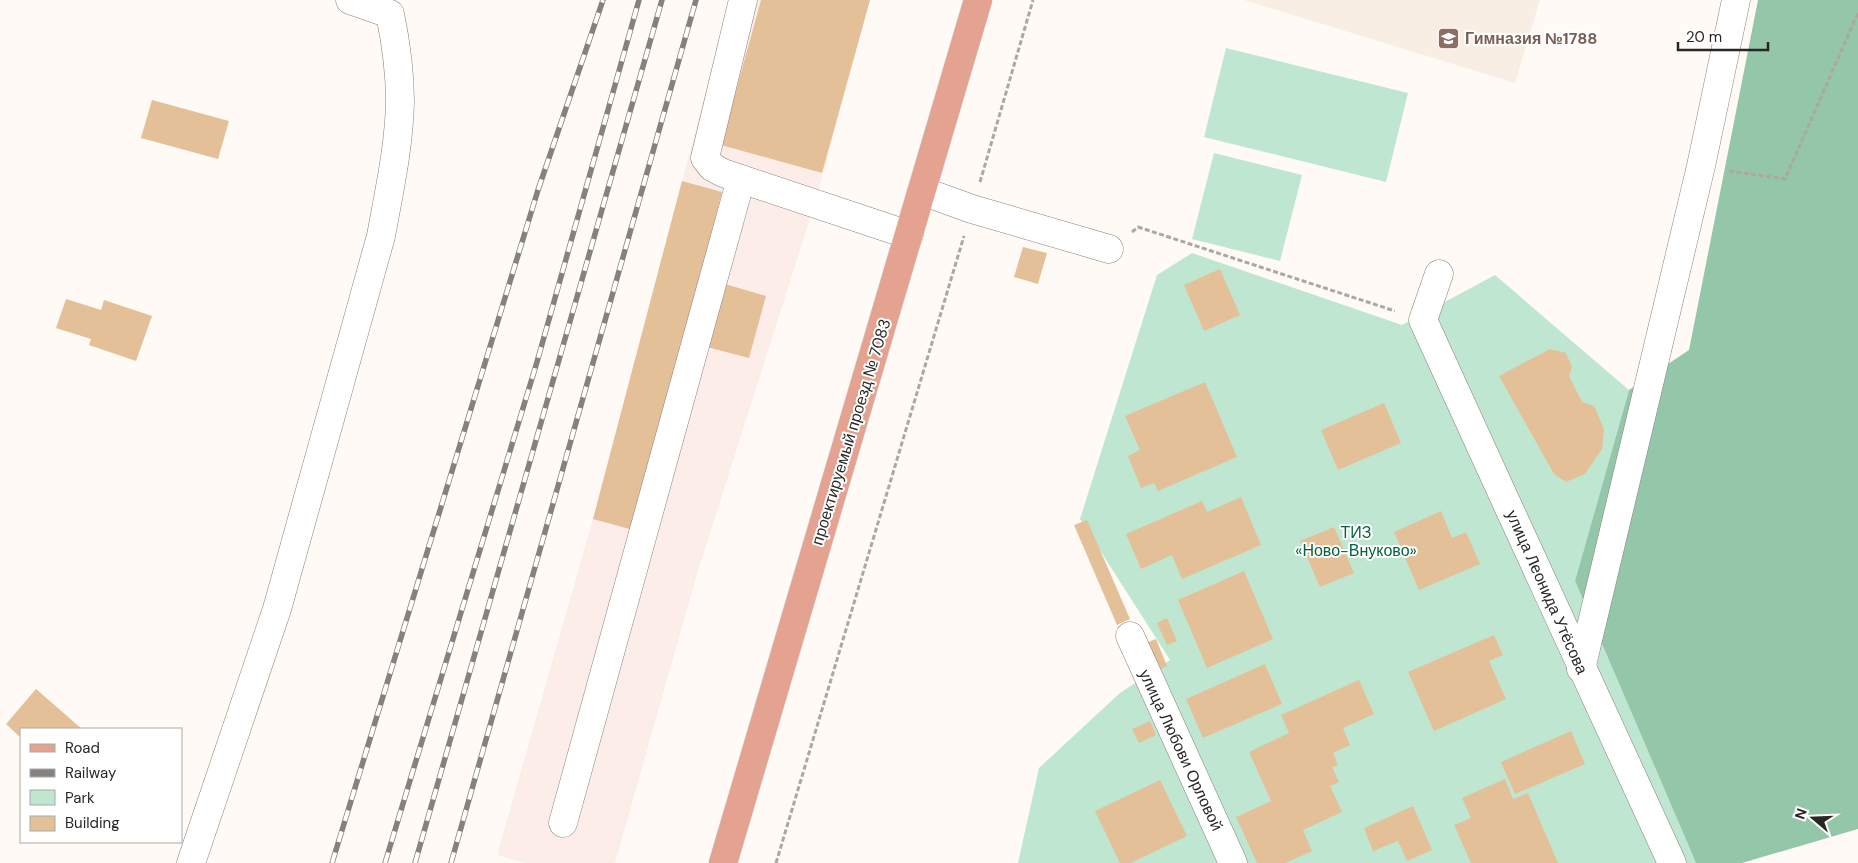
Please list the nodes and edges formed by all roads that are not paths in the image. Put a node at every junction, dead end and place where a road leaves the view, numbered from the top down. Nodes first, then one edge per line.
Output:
1 (350, 0) edge
2 (743, 0) edge
3 (978, 0) edge
4 (1736, 0) edge
5 (741, 178) junction
6 (922, 191) junction
7 (909, 235) junction
8 (1110, 249) road end
9 (1438, 274) dead end
10 (1130, 636) dead end
11 (1581, 669) junction
12 (563, 823) dead end
13 (191, 863) edge
14 (722, 863) edge
15 (1234, 863) edge
16 (1672, 863) edge

1 - 13 street
2 - 5 street
3 - 6 main road, проектируемый проезд № 7083
4 - 11 street
5 - 7 street
5 - 12 street
6 - 7 main road, проектируемый проезд № 7083
6 - 8 street
7 - 14 main road, проектируемый проезд № 7083
9 - 11 street, улица Леонида Утёсова
10 - 15 street, улица Любови Орловой
11 - 16 street, улица Леонида Утёсова

